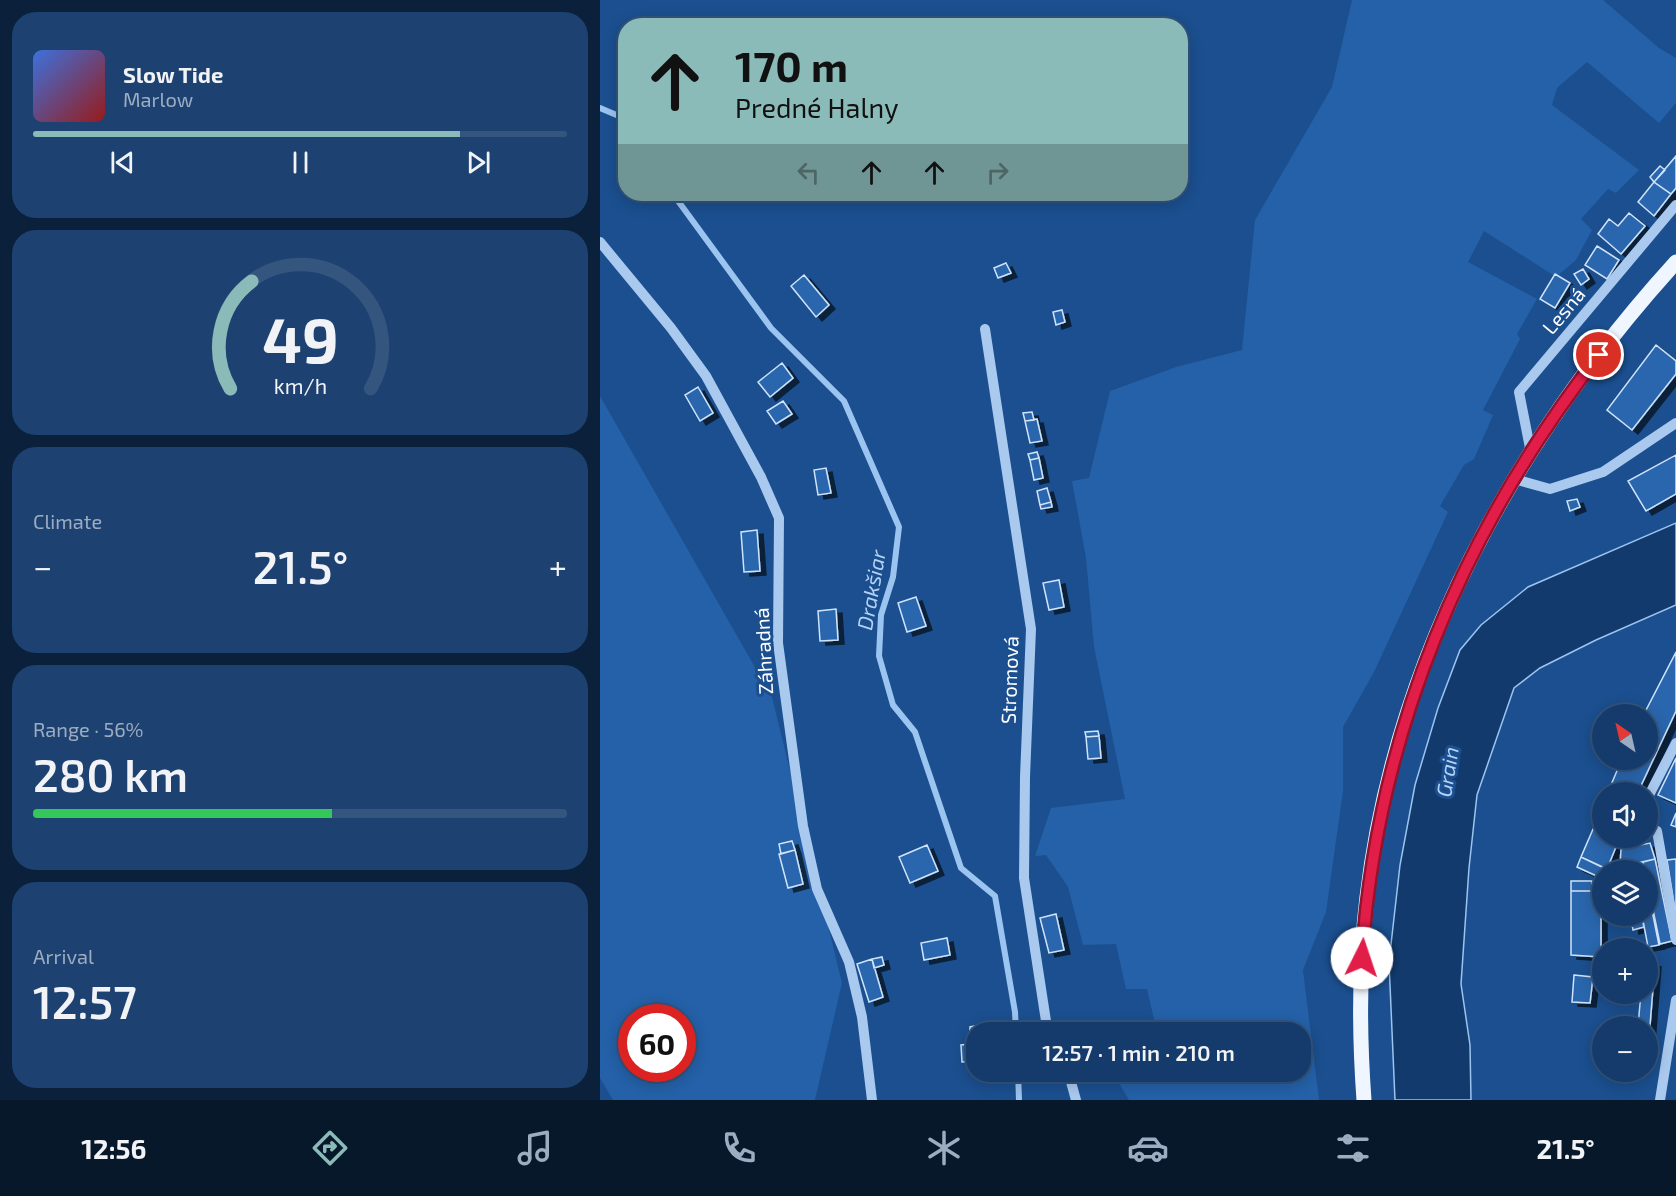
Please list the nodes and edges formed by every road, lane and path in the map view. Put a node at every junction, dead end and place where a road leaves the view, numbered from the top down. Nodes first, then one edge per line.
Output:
1 (1676, 205) edge
2 (600, 242) edge
3 (1676, 262) edge
4 (985, 330) dead end
5 (1676, 423) edge
6 (1531, 453) junction
7 (1514, 479) junction
8 (1676, 743) edge
9 (1656, 782) edge
10 (1658, 831) edge
11 (1676, 940) edge
12 (1676, 1000) edge
13 (1047, 1022) edge
14 (1071, 1082) edge
15 (872, 1100) edge
16 (1076, 1100) edge
17 (1364, 1100) edge
18 (1660, 1100) edge

1 - 6 street, Lesná
2 - 15 street, Záhradná
3 - 6 main road
4 - 13 street, Stromová
5 - 7 street
6 - 7 main road
7 - 17 main road
8 - 9 street
10 - 11 street
12 - 18 street
14 - 16 street

